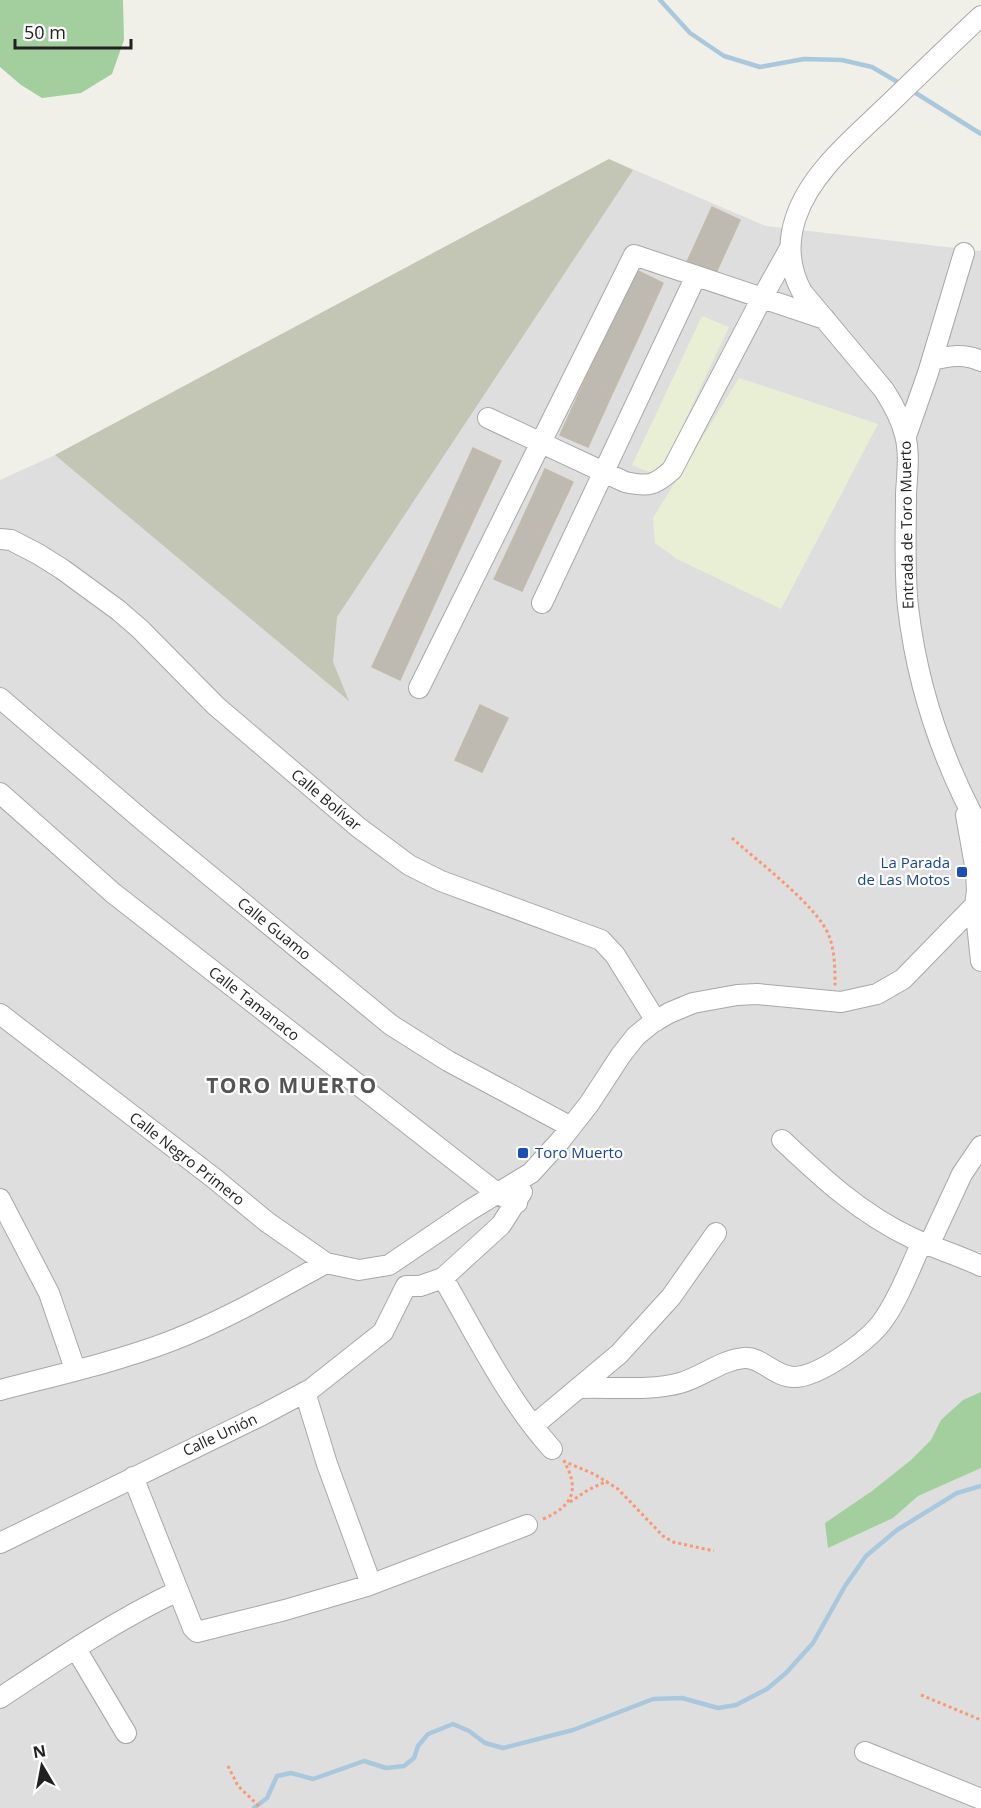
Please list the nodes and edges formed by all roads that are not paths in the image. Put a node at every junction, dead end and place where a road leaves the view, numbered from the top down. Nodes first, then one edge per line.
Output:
1 (981, 16) edge
2 (790, 248) junction
3 (964, 253) dead end
4 (696, 276) junction
5 (762, 298) junction
6 (825, 320) junction
7 (932, 360) junction
8 (981, 361) edge
9 (488, 418) dead end
10 (906, 436) junction
11 (541, 443) junction
12 (602, 472) junction
13 (6, 540) edge
14 (542, 603) dead end
15 (419, 687) dead end
16 (0, 698) edge
17 (952, 770) junction
18 (0, 793) edge
19 (981, 831) edge
20 (978, 902) edge
21 (981, 961) edge
22 (0, 1014) edge
23 (656, 1021) junction
24 (571, 1127) junction
25 (782, 1140) dead end
26 (981, 1146) edge
27 (531, 1173) junction
28 (498, 1194) junction
29 (0, 1199) edge
30 (516, 1203) junction
31 (716, 1233) dead end
32 (925, 1243) junction
33 (326, 1263) junction
34 (389, 1265) junction
35 (981, 1266) edge
36 (443, 1278) junction
37 (406, 1286) junction
38 (75, 1369) junction
39 (581, 1388) junction
40 (0, 1390) edge
41 (305, 1392) junction
42 (533, 1426) junction
43 (558, 1455) road end
44 (133, 1477) junction
45 (527, 1525) road end
46 (0, 1543) edge
47 (371, 1584) junction
48 (178, 1592) junction
49 (76, 1649) junction
50 (0, 1698) edge
51 (126, 1733) dead end
52 (865, 1752) dead end
53 (981, 1799) edge

1 - 2 street, Entrada de Toro Muerto
2 - 5 street
2 - 6 street, Entrada de Toro Muerto
3 - 7 street
4 - 5 street
4 - 11 street
4 - 12 street
5 - 6 street
5 - 12 street
6 - 10 street, Entrada de Toro Muerto
7 - 8 street
7 - 10 street
9 - 11 street
10 - 17 street, Entrada de Toro Muerto
11 - 12 street
11 - 15 street
12 - 14 street
13 - 23 street, Calle Bolívar
16 - 24 street, Calle Guamo
17 - 19 street, Entrada de Toro Muerto
17 - 20 street
18 - 28 street, Calle Tamanaco
20 - 21 street
20 - 23 street
22 - 33 street, Calle Negro Primero
23 - 24 street
24 - 27 street
25 - 32 street
26 - 32 street
27 - 28 street
27 - 30 street
28 - 30 street, Calle Tamanaco
28 - 34 street
29 - 38 street
30 - 36 street
31 - 39 street
32 - 35 street
32 - 39 street
33 - 34 street, Calle Negro Primero
33 - 38 street
34 - 37 street
36 - 37 street
36 - 42 street
37 - 41 street, Calle Unión
38 - 40 street
39 - 42 street
41 - 44 street, Calle Unión
41 - 47 street
42 - 43 street
44 - 46 street, Calle Unión
44 - 48 street
45 - 47 street
47 - 48 street
48 - 49 street
49 - 50 street
49 - 51 street
52 - 53 street

